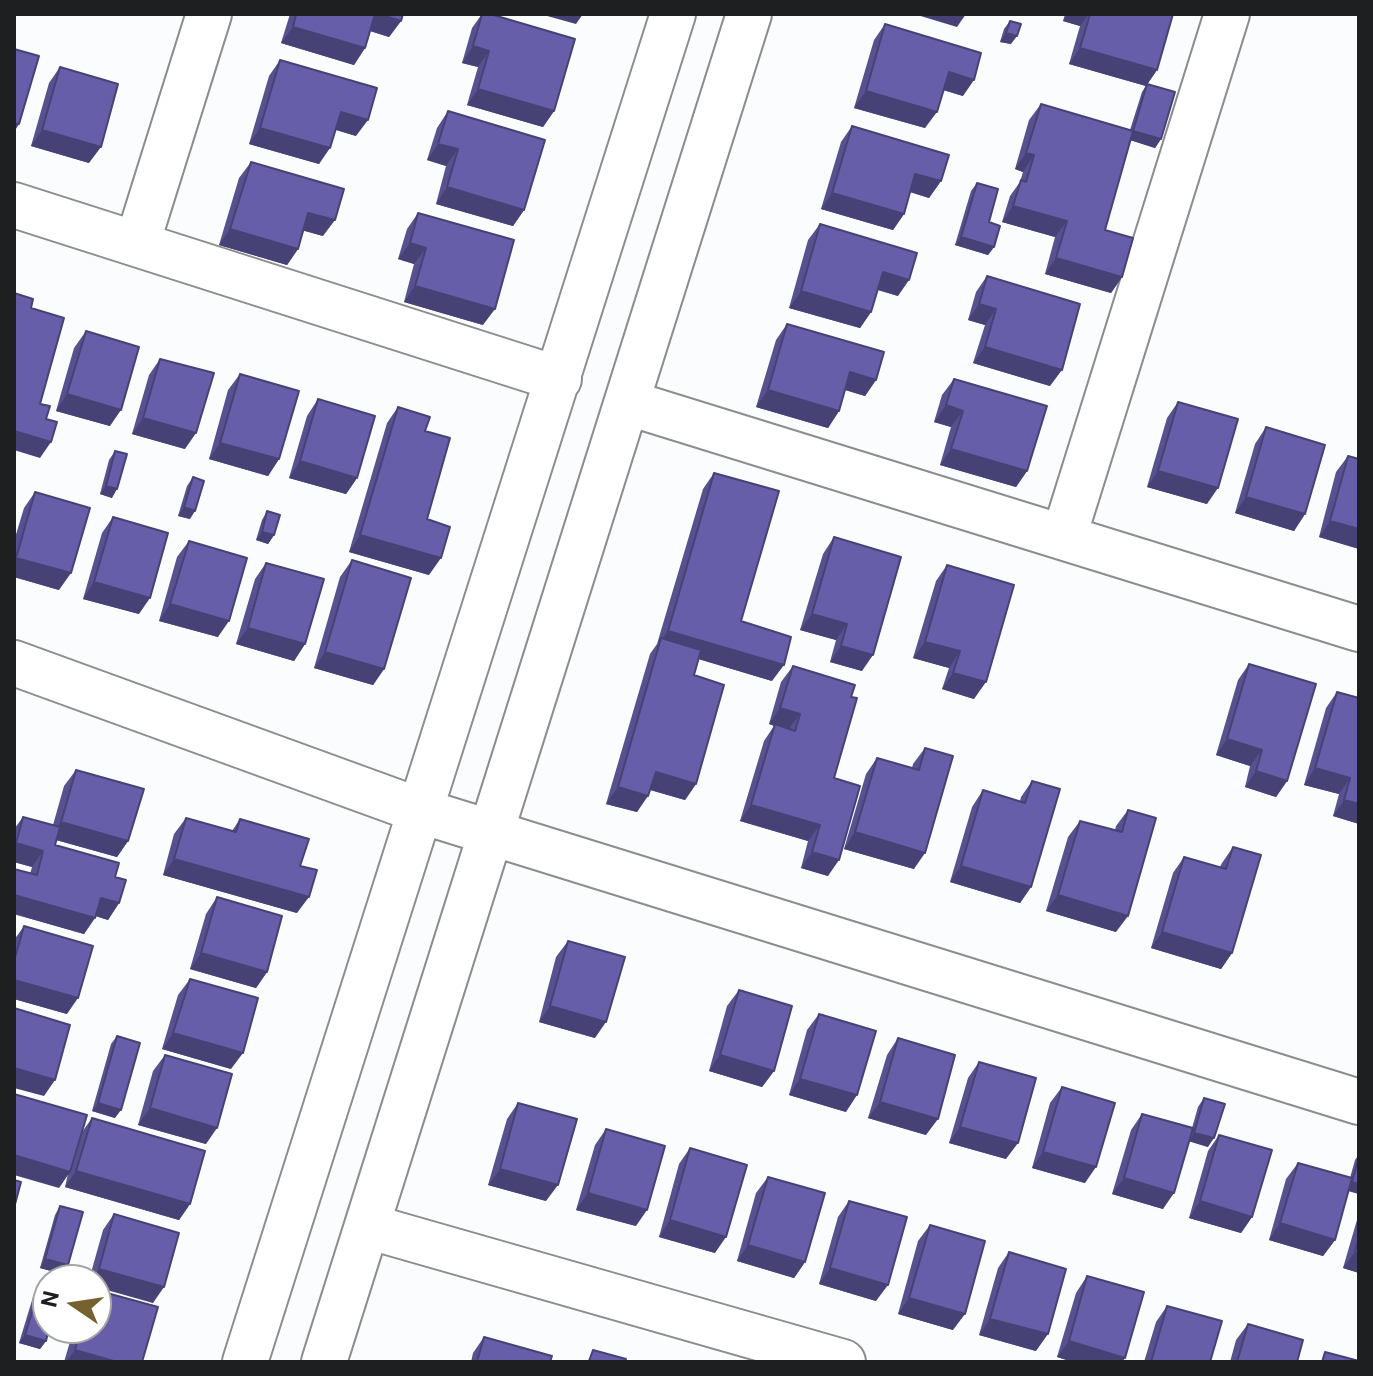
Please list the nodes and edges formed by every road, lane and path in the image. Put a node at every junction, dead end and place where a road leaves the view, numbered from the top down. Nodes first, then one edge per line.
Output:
1 (209, 14) edge
2 (673, 14) edge
3 (749, 14) edge
4 (1227, 14) edge
5 (14, 205) edge
6 (137, 244) junction
7 (559, 379) junction
8 (629, 403) junction
9 (1064, 536) junction
10 (1359, 629) edge
11 (14, 663) edge
12 (421, 811) junction
13 (490, 830) junction
14 (1359, 1102) edge
15 (367, 1226) junction
16 (826, 1359) edge
17 (245, 1362) edge
18 (324, 1362) edge

1 - 6 street
2 - 7 street
3 - 8 street
4 - 9 street
5 - 6 street
6 - 7 street
7 - 12 street
8 - 9 street
8 - 13 street
9 - 10 street
11 - 12 street
12 - 13 street
12 - 17 street
13 - 14 street
13 - 15 street
15 - 16 street
15 - 18 street

